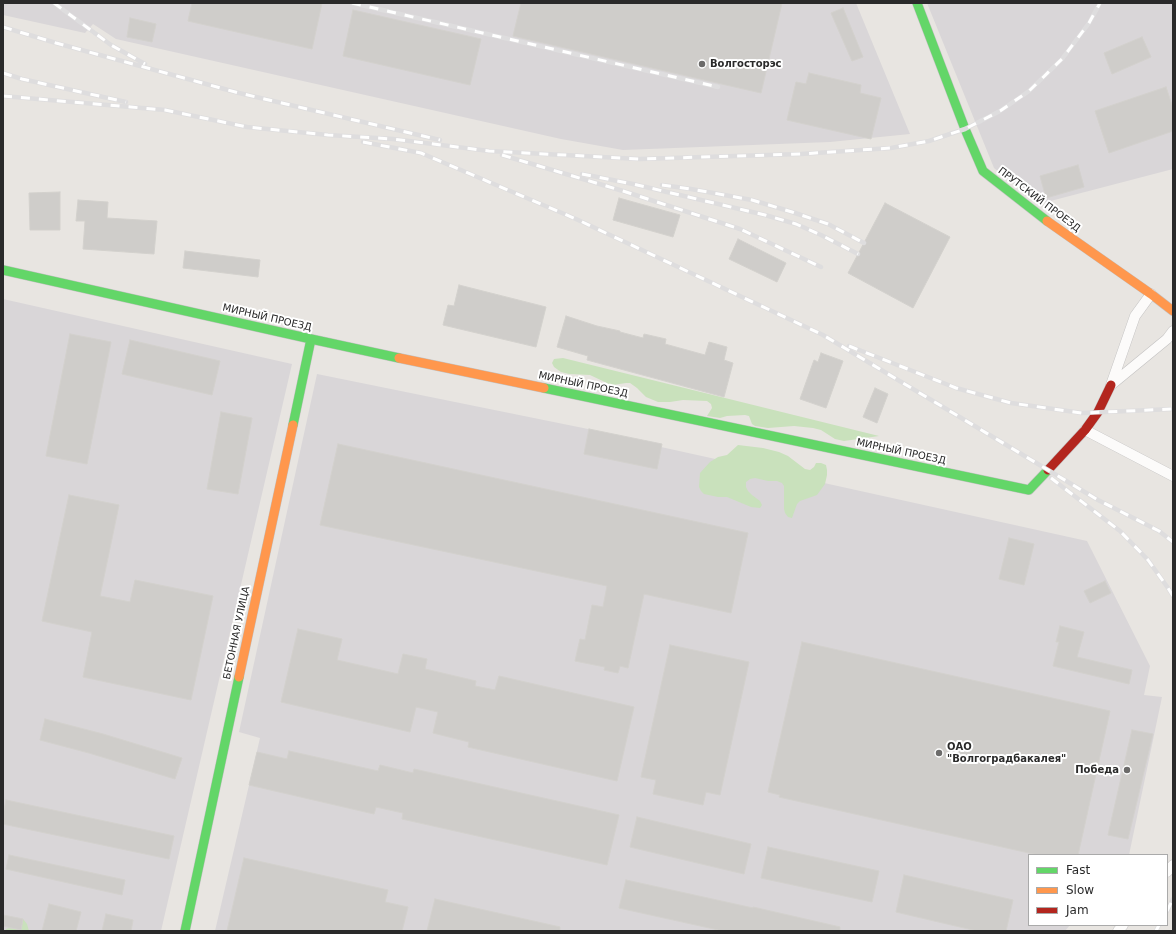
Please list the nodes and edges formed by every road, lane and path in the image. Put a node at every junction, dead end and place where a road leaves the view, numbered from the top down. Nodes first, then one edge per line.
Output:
1 (917, 3) edge
2 (3, 270) edge
3 (1151, 294) junction
4 (1173, 311) edge
5 (1173, 331) edge
6 (311, 339) junction
7 (1111, 385) junction
8 (1086, 430) junction
9 (1173, 476) edge
10 (185, 931) edge

1 - 3 street, ПРУТСКИЙ ПРОЕЗД
2 - 6 street, МИРНЫЙ ПРОЕЗД
3 - 4 street, ПРУТСКИЙ ПРОЕЗД
3 - 7 street
5 - 7 street
6 - 8 street, МИРНЫЙ ПРОЕЗД
6 - 10 street, БЕТОННАЯ УЛИЦА
7 - 8 street, МИРНЫЙ ПРОЕЗД
8 - 9 street

